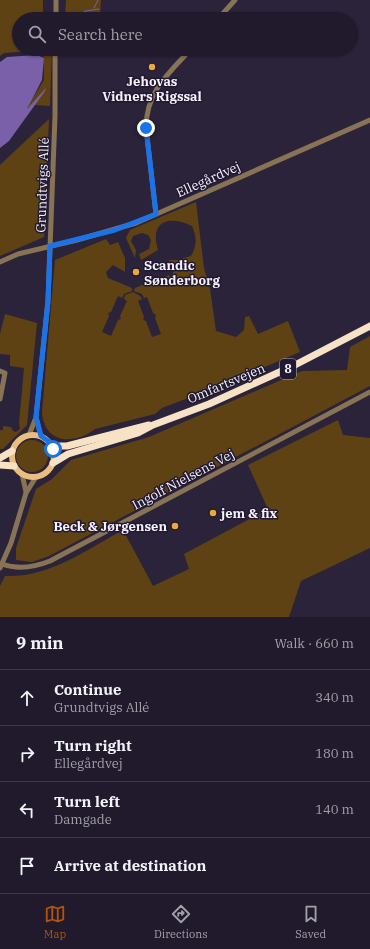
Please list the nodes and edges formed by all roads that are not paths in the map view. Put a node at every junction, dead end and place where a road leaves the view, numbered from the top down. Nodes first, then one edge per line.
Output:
1 (56, 0) edge
2 (235, 0) edge
3 (56, 12) edge
4 (224, 12) edge
5 (56, 56) edge
6 (185, 56) edge
7 (370, 120) edge
8 (156, 214) junction
9 (50, 246) junction
10 (0, 262) edge
11 (370, 326) edge
12 (0, 371) edge
13 (370, 392) edge
14 (0, 399) edge
15 (36, 417) junction
16 (153, 425) junction
17 (28, 435) junction
18 (41, 436) junction
19 (51, 446) junction
20 (12, 451) junction
21 (0, 458) edge
22 (52, 463) junction
23 (0, 465) edge
24 (14, 466) junction
25 (22, 474) junction
26 (36, 476) junction
27 (26, 493) junction
28 (1, 566) edge

1 - 3 street
2 - 4 street
5 - 9 street, Grundtvigs Allé
6 - 8 street
7 - 8 street, Ellegårdvej
8 - 9 street, Ellegårdvej
9 - 10 street, Ellegårdvej
9 - 15 street, Grundtvigs Allé
11 - 16 highway, Omfartsvejen / 8
12 - 14 street
13 - 28 street, Ingolf Nielsens Vej
15 - 17 street, Grundtvigs Allé
15 - 18 street, Grundtvigs Allé
16 - 19 highway, Omfartsvejen / 8
16 - 22 highway, Omfartsvejen / 8
17 - 18 main road
17 - 20 main road
18 - 19 main road
19 - 22 main road
20 - 21 highway
20 - 24 main road
22 - 26 main road, 8
23 - 24 highway
24 - 25 main road
25 - 26 main road
25 - 27 street
26 - 27 street
27 - 28 street

